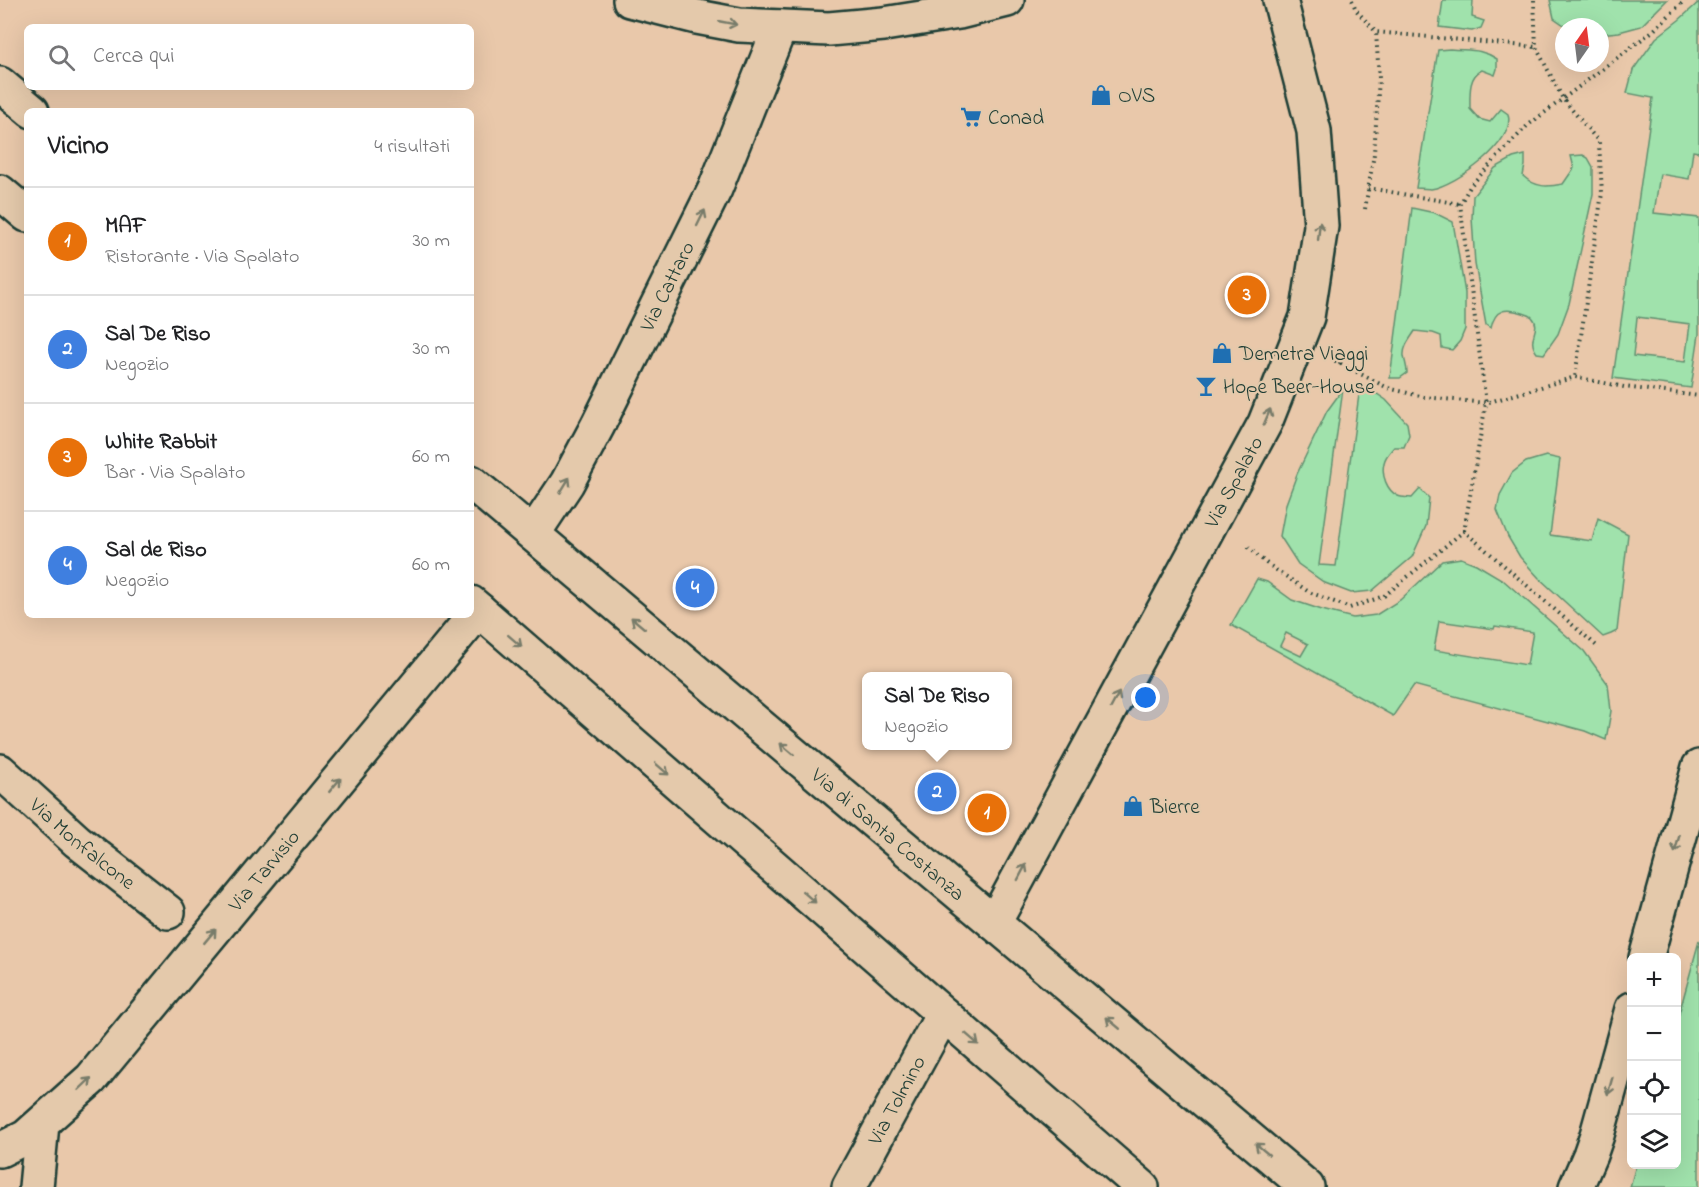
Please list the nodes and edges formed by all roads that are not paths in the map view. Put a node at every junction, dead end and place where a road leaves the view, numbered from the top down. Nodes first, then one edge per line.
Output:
1 (630, 0) edge
2 (1007, 0) edge
3 (1280, 0) edge
4 (780, 27) junction
5 (0, 84) edge
6 (28, 108) edge
7 (0, 192) edge
8 (24, 212) edge
9 (474, 485) edge
10 (533, 534) junction
11 (475, 606) edge
12 (465, 618) edge
13 (1699, 767) edge
14 (0, 771) edge
15 (168, 912) dead end
16 (994, 923) junction
17 (1647, 953) edge
18 (943, 1014) junction
19 (1627, 1026) edge
20 (42, 1124) junction
21 (0, 1150) edge
22 (36, 1187) edge
23 (849, 1187) edge
24 (1142, 1187) edge
25 (1307, 1187) edge
26 (1576, 1187) edge

1 -> 4 street
2 - 4 street
16 -> 3 street, Via Spalato
10 -> 4 street, Via Cattaro
5 - 6 street
7 - 8 street
9 - 10 street, Via di Santa Costanza
16 -> 10 street, Via di Santa Costanza
11 -> 18 street
20 -> 12 street, Via Tarvisio
13 -> 17 street
14 - 15 street, Via Monfalcone
25 -> 16 street, Via di Santa Costanza
18 - 23 street, Via Tolmino
18 -> 24 street
19 -> 26 street
20 - 21 street, Via Tarvisio
20 - 22 street

